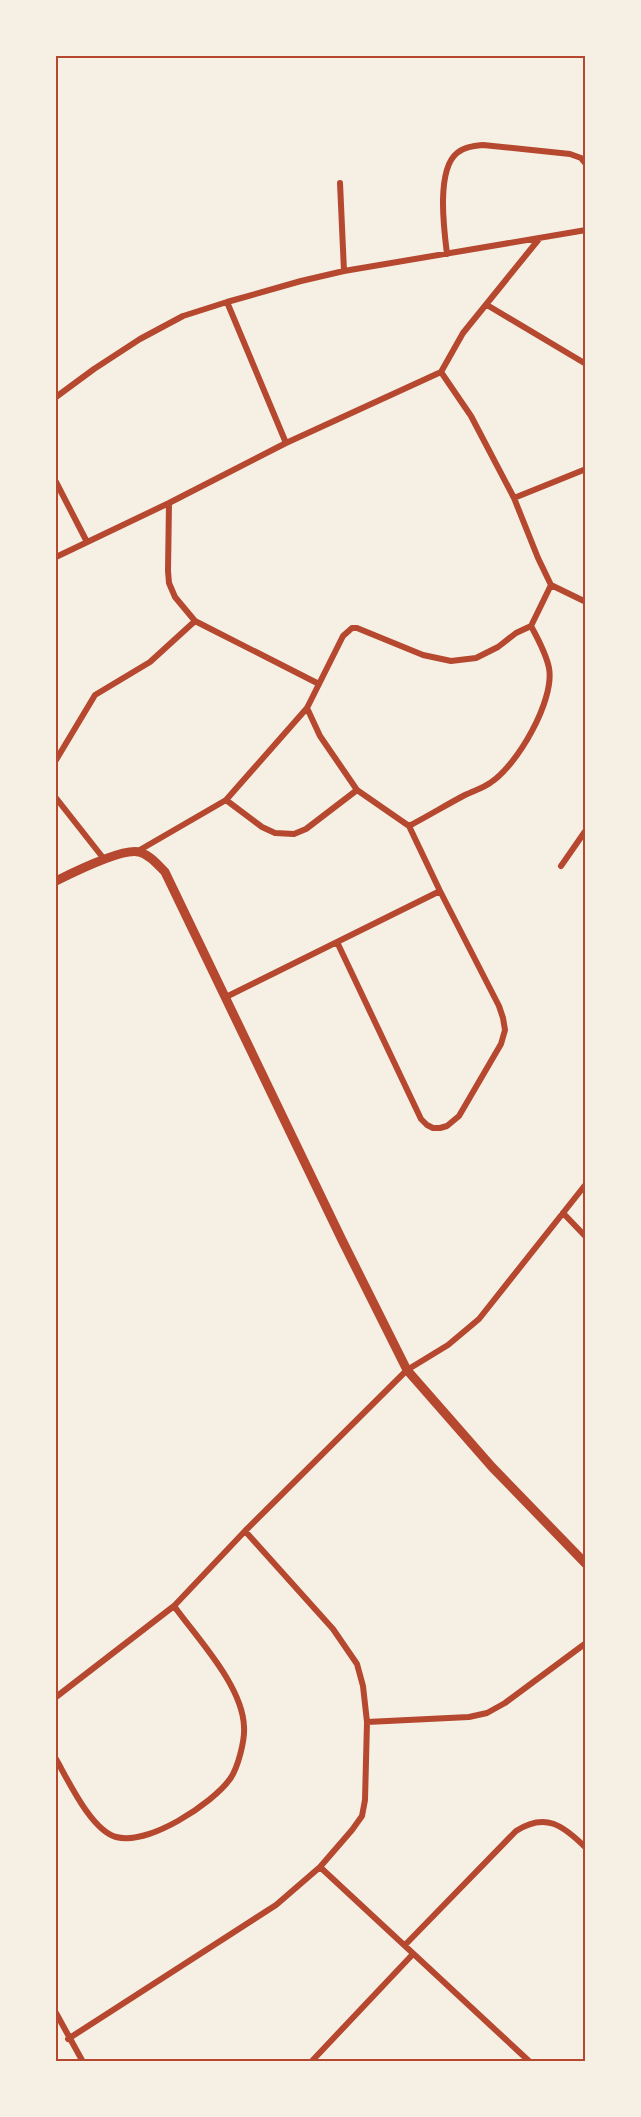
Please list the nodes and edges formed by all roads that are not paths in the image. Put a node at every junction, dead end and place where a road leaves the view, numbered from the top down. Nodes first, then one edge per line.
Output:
1 (584, 158) edge
2 (340, 183) dead end
3 (585, 230) edge
4 (539, 239) junction
5 (447, 254) junction
6 (344, 271) junction
7 (227, 302) junction
8 (487, 305) junction
9 (585, 364) edge
10 (441, 372) junction
11 (56, 397) edge
12 (286, 443) junction
13 (585, 469) edge
14 (56, 482) edge
15 (514, 498) junction
16 (170, 502) junction
17 (87, 542) junction
18 (56, 557) edge
19 (552, 585) junction
20 (585, 602) edge
21 (195, 621) junction
22 (531, 626) junction
23 (319, 684) junction
24 (307, 708) junction
25 (56, 760) edge
26 (357, 790) junction
27 (56, 798) edge
28 (226, 800) junction
29 (409, 826) junction
30 (585, 831) edge
31 (137, 852) junction
32 (104, 859) junction
33 (561, 866) dead end
34 (56, 881) edge
35 (440, 891) junction
36 (337, 942) junction
37 (225, 997) junction
38 (585, 1184) edge
39 (563, 1213) junction
40 (585, 1237) edge
41 (407, 1370) junction
42 (245, 1532) junction
43 (585, 1564) edge
44 (174, 1606) junction
45 (585, 1643) edge
46 (56, 1697) edge
47 (367, 1722) junction
48 (56, 1759) edge
49 (585, 1848) edge
50 (320, 1867) junction
51 (405, 1945) junction
52 (413, 1954) junction
53 (56, 2013) edge
54 (68, 2039) junction
55 (83, 2061) edge
56 (311, 2061) edge
57 (530, 2061) edge

1 - 5 street
2 - 6 street
3 - 4 street
4 - 5 street
4 - 8 street
5 - 6 street
6 - 7 street
7 - 11 street
7 - 12 street
8 - 9 street
8 - 10 street
10 - 12 street
10 - 15 street
12 - 16 street
13 - 15 street
14 - 17 street
15 - 19 street
16 - 17 street
16 - 21 street
17 - 18 street
19 - 20 street
19 - 22 street
21 - 23 street
21 - 25 street
22 - 23 street
22 - 29 street
23 - 24 street
24 - 26 street
24 - 28 street
26 - 28 street
26 - 29 street
27 - 32 street
28 - 31 street
29 - 35 street
30 - 33 street
31 - 32 street
31 - 37 street
32 - 34 street
35 - 36 street
35 - 36 street
36 - 37 street
37 - 41 street
38 - 39 street
39 - 40 street
39 - 41 street
41 - 42 street
41 - 43 street
42 - 44 street
42 - 47 street
44 - 46 street
44 - 48 street
45 - 47 street
47 - 50 street
49 - 51 street
50 - 51 street
50 - 54 street
51 - 52 street
52 - 56 street
52 - 57 street
53 - 54 street
54 - 55 street

